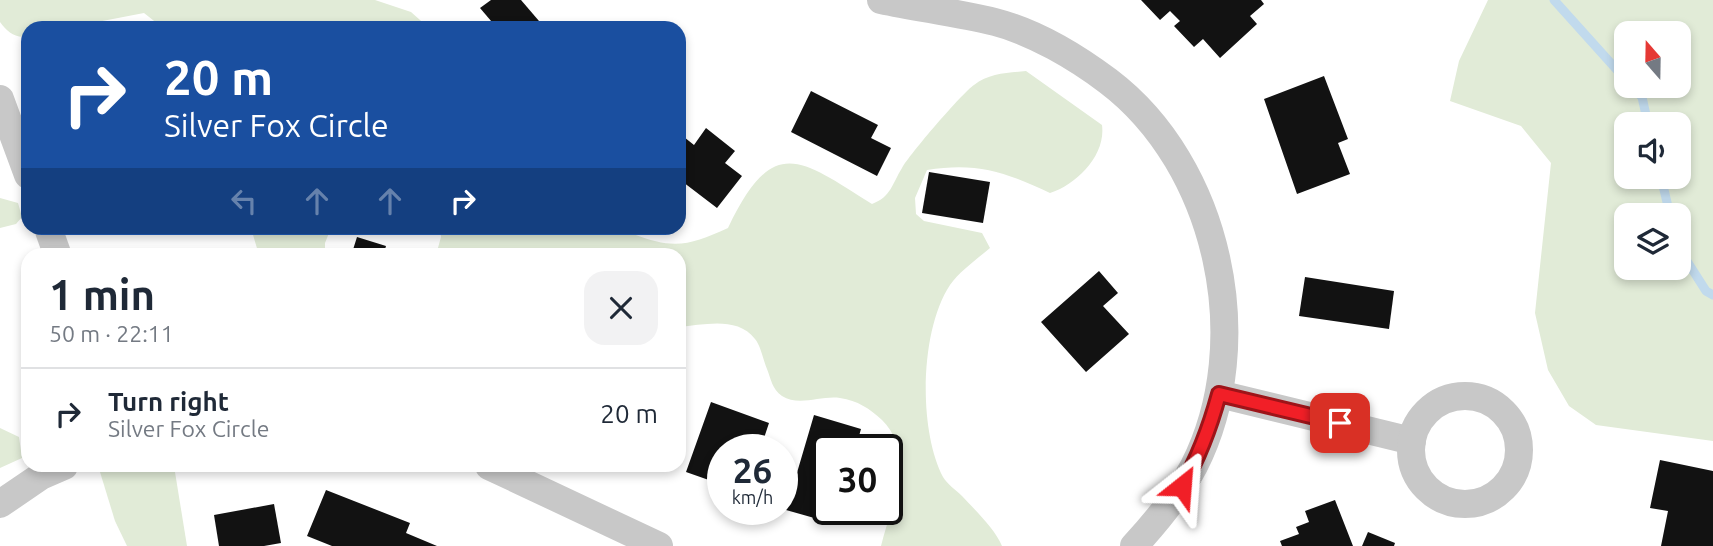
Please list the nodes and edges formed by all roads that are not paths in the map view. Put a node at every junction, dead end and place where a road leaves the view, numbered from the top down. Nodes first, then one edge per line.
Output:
1 (881, 0) edge
2 (0, 100) edge
3 (21, 156) edge
4 (1219, 394) junction
5 (1412, 441) dead end
6 (50, 472) edge
7 (502, 472) edge
8 (0, 505) edge
9 (659, 546) edge
10 (1134, 546) edge

1 - 4 street
2 - 3 street
4 - 5 street
4 - 10 street
6 - 8 street
7 - 9 street

